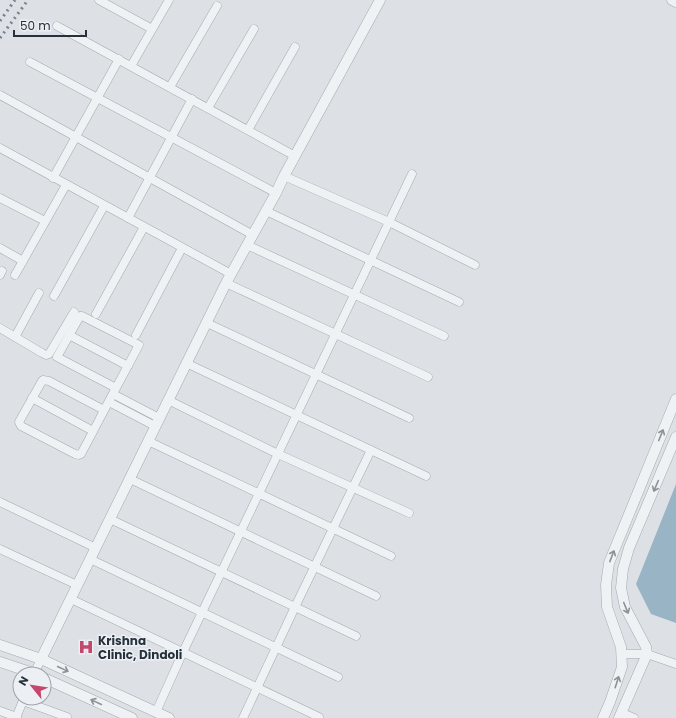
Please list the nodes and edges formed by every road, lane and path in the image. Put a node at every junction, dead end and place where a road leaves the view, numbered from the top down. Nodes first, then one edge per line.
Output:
1 (99, 0) edge
2 (169, 0) edge
3 (380, 0) edge
4 (672, 0) edge
5 (676, 2) edge
6 (217, 6) dead end
7 (57, 26) dead end
8 (152, 29) junction
9 (254, 29) dead end
10 (295, 47) dead end
11 (119, 60) junction
12 (30, 62) dead end
13 (131, 66) junction
14 (170, 87) junction
15 (0, 95) edge
16 (98, 98) junction
17 (192, 100) junction
18 (208, 108) junction
19 (248, 130) junction
20 (76, 137) junction
21 (172, 138) junction
22 (0, 148) edge
23 (296, 156) junction
24 (412, 174) dead end
25 (284, 176) junction
26 (53, 178) junction
27 (150, 178) junction
28 (66, 185) junction
29 (276, 193) junction
30 (0, 198) edge
31 (104, 206) junction
32 (266, 211) junction
33 (128, 218) junction
34 (45, 222) junction
35 (390, 222) junction
36 (144, 227) junction
37 (253, 235) junction
38 (247, 245) junction
39 (0, 248) edge
40 (182, 248) junction
41 (371, 260) junction
42 (23, 261) junction
43 (475, 265) dead end
44 (15, 275) dead end
45 (228, 279) junction
46 (39, 293) dead end
47 (354, 295) junction
48 (54, 296) dead end
49 (459, 302) dead end
50 (74, 312) dead end
51 (96, 314) dead end
52 (207, 323) junction
53 (0, 328) edge
54 (336, 334) junction
55 (69, 335) junction
56 (136, 335) dead end
57 (444, 336) dead end
58 (14, 337) junction
59 (186, 364) junction
60 (128, 366) junction
61 (316, 374) junction
62 (428, 377) dead end
63 (115, 391) junction
64 (32, 398) junction
65 (676, 399) edge
66 (168, 400) junction
67 (109, 402) junction
68 (104, 410) junction
69 (296, 415) junction
70 (409, 418) dead end
71 (157, 422) junction
72 (93, 431) junction
73 (676, 437) edge
74 (148, 441) junction
75 (371, 450) junction
76 (278, 454) junction
77 (426, 476) dead end
78 (130, 479) junction
79 (353, 488) junction
80 (259, 494) junction
81 (0, 502) edge
82 (409, 514) dead end
83 (110, 520) junction
84 (333, 528) junction
85 (241, 532) junction
86 (96, 548) junction
87 (0, 549) edge
88 (391, 556) dead end
89 (90, 559) junction
90 (314, 567) junction
91 (221, 572) junction
92 (77, 585) junction
93 (376, 596) dead end
94 (71, 598) junction
95 (295, 607) junction
96 (202, 613) junction
97 (356, 636) dead end
98 (0, 645) edge
99 (276, 648) junction
100 (183, 652) junction
101 (621, 654) junction
102 (647, 654) junction
103 (41, 659) junction
104 (0, 662) edge
105 (676, 664) edge
106 (12, 666) edge
107 (39, 666) edge
108 (338, 678) dead end
109 (52, 682) edge
110 (258, 688) junction
111 (21, 706) edge
112 (41, 706) edge
113 (0, 711) edge
114 (156, 712) junction
115 (621, 715) edge
116 (16, 717) edge
117 (67, 717) dead end
118 (319, 717) edge
119 (132, 718) edge
120 (169, 718) edge
121 (243, 718) edge
122 (603, 718) edge
123 (634, 718) edge

1 - 8 street
2 - 8 street
3 - 23 street
4 - 5 street
6 - 14 street
7 - 11 street
8 - 13 street
9 - 18 street
10 - 19 street
11 - 13 street
11 - 16 street
12 - 16 street
13 - 14 street
14 - 17 street
15 - 20 street
16 - 20 street
16 - 21 street
17 - 18 street
17 - 21 street
18 - 19 street
19 - 23 street
20 - 26 street
20 - 27 street
21 - 27 street
21 - 29 street
22 - 26 street
23 - 25 street
24 - 35 street
25 - 29 street
25 - 35 street
26 - 28 street
27 - 33 street
27 - 37 street
28 - 31 street
28 - 34 street
29 - 32 street
30 - 34 street
31 - 33 street
31 - 48 street
32 - 37 street
32 - 41 street
33 - 36 street
34 - 42 street
35 - 41 street
35 - 43 street
36 - 40 street
36 - 51 street
37 - 38 street
38 - 45 street
38 - 47 street
39 - 42 street
40 - 45 street
40 - 56 street
41 - 47 street
41 - 49 street
42 - 44 street
45 - 52 street
45 - 54 street
46 - 58 street
47 - 54 street
47 - 57 street
50 - 58 street
52 - 59 street
52 - 61 street
53 - 58 street
54 - 61 street
54 - 62 street
55 - 60 street
55 - 60 street
55 - 63 street
59 - 66 street
59 - 69 street
60 - 63 street
61 - 69 street
61 - 70 street
63 - 67 street
63 - 71 street
64 - 68 street
64 - 72 street
64 - 72 street
101 -> 65 street
66 - 71 street
66 - 76 street
67 - 68 street
67 - 71 street
68 - 72 street
69 - 75 street
69 - 76 street
71 - 74 street
73 -> 102 street
74 - 78 street
74 - 80 street
75 - 77 street
75 - 79 street
76 - 79 street
76 - 80 street
78 - 83 street
78 - 85 street
79 - 82 street
79 - 84 street
80 - 84 street
80 - 85 street
81 - 86 street
83 - 86 street
83 - 91 street
84 - 88 street
84 - 90 street
85 - 90 street
85 - 91 street
86 - 89 street
87 - 92 street
89 - 92 street
89 - 96 street
90 - 93 street
90 - 95 street
91 - 95 street
91 - 96 street
92 - 94 street
94 - 100 street
94 - 103 street
95 - 97 street
95 - 99 street
96 - 99 street
96 - 100 street
98 - 103 street
99 - 108 street
99 - 110 street
100 - 110 street
100 - 114 street
101 - 102 street
122 -> 101 street
102 - 105 street
102 - 115 street
103 - 107 street
103 -> 114 street
104 - 106 street
119 -> 109 street
110 - 118 street
110 - 121 street
111 - 116 street
112 - 117 street
113 - 116 street
114 - 120 street
115 - 123 street

